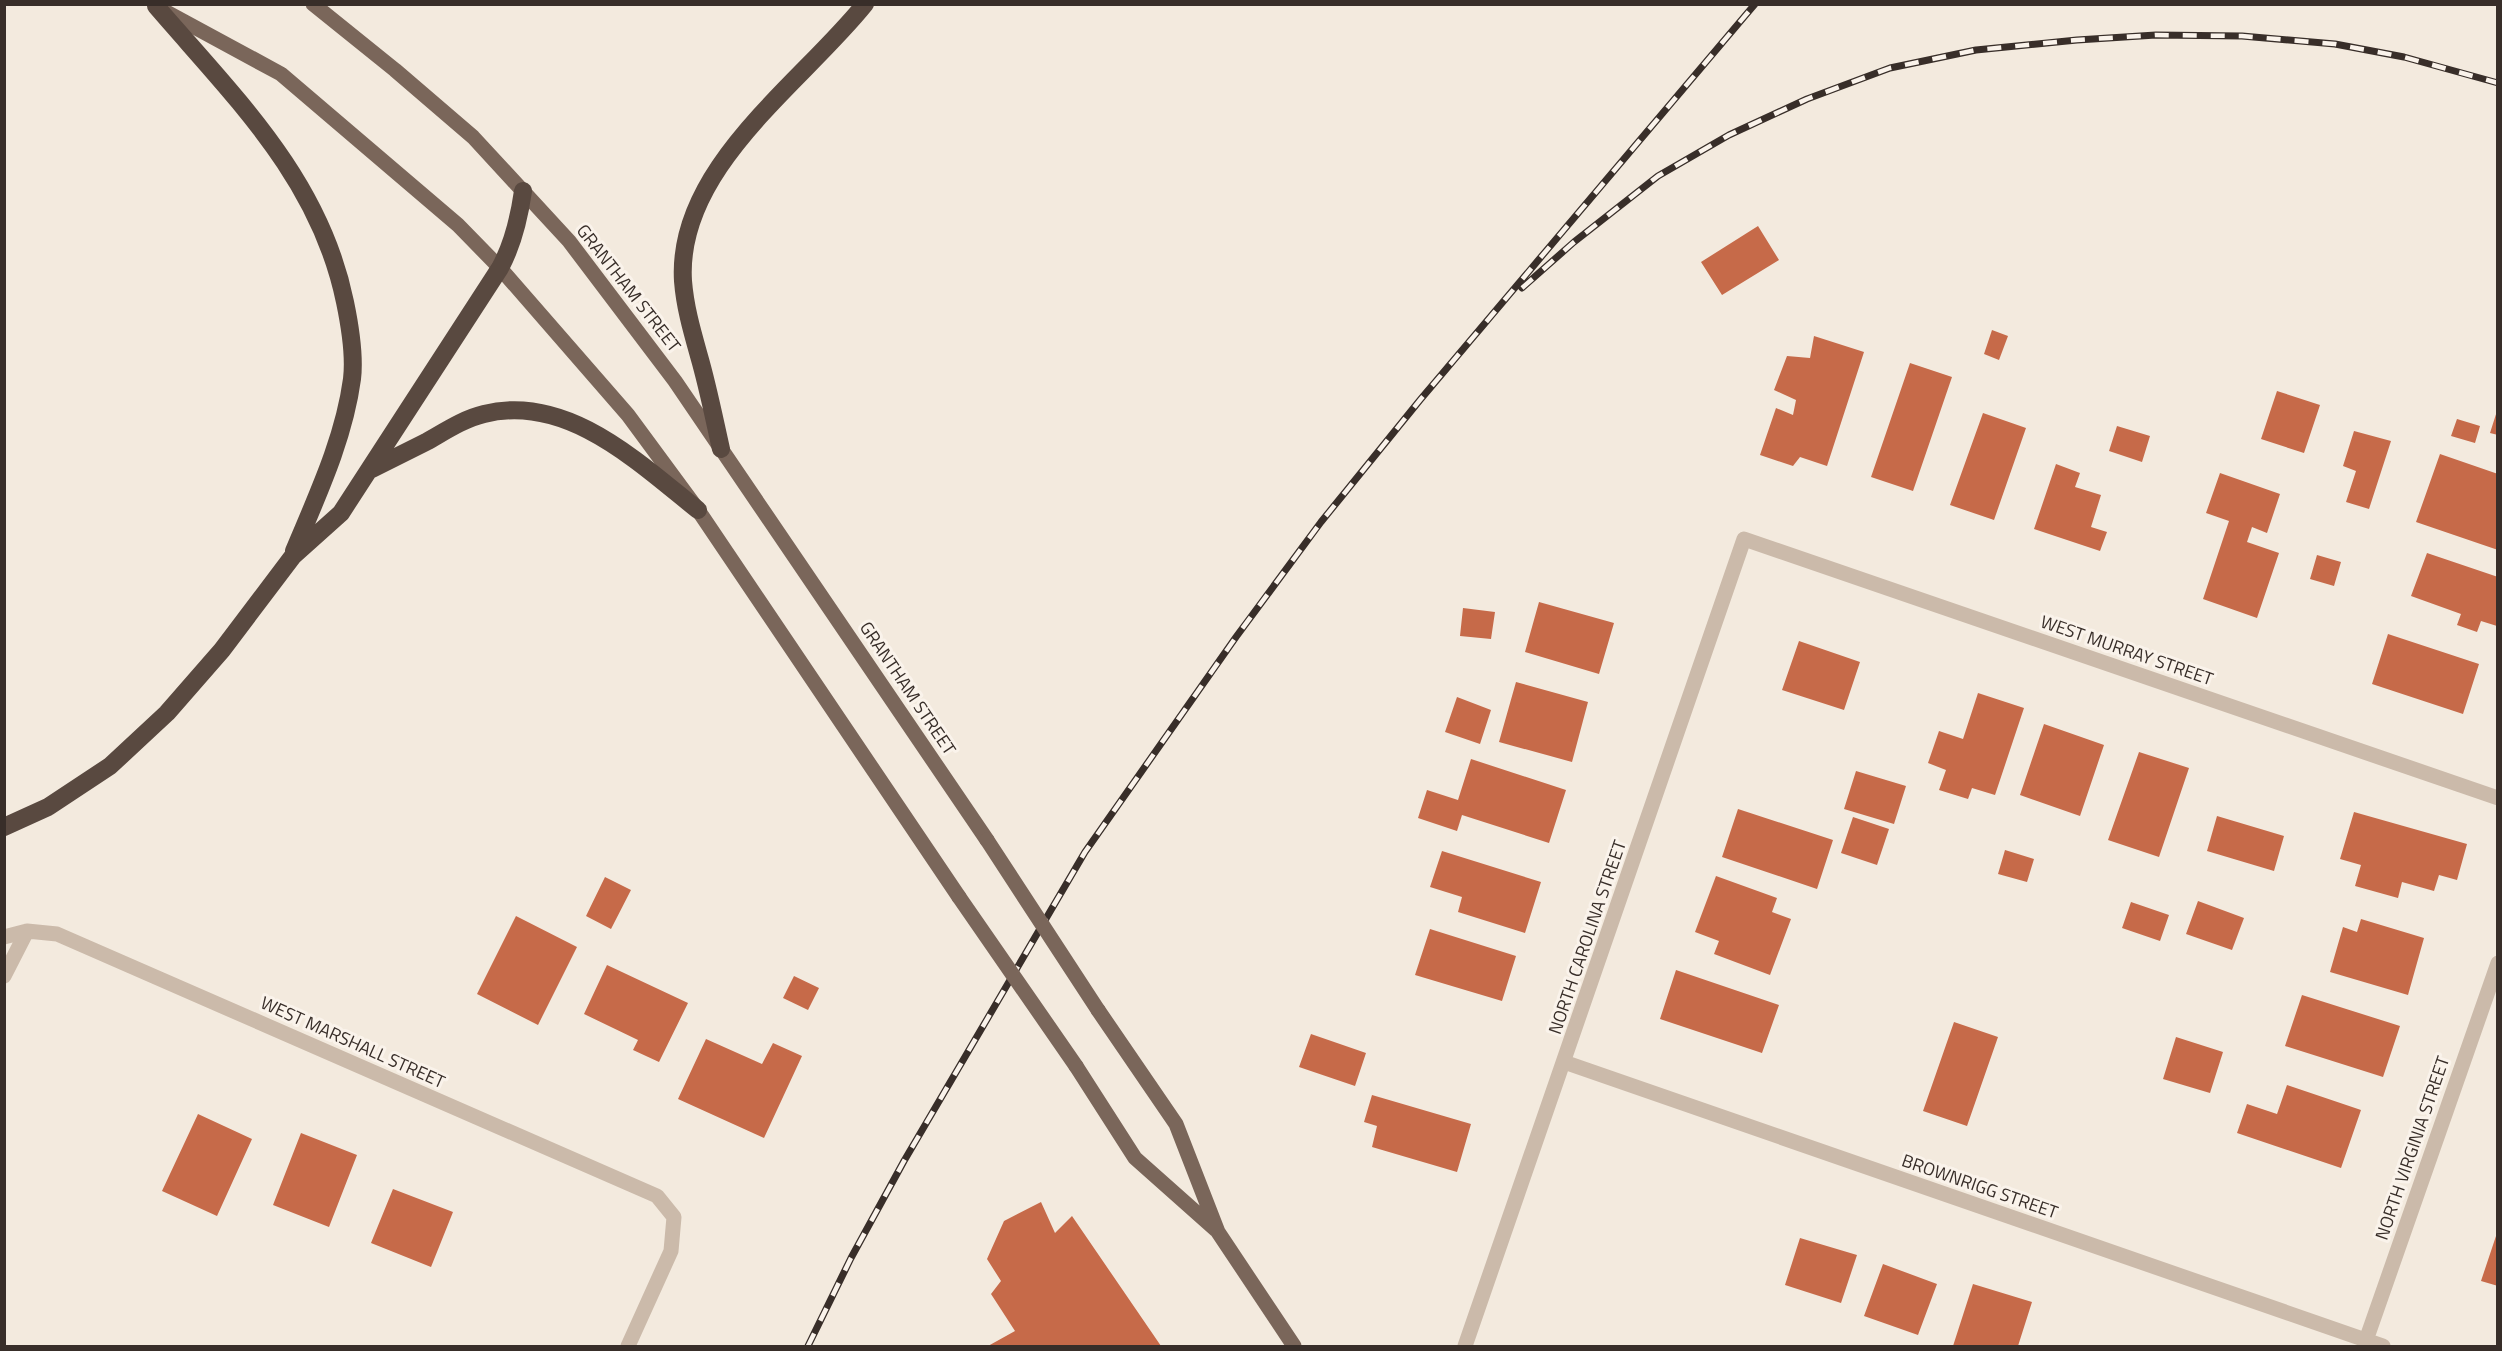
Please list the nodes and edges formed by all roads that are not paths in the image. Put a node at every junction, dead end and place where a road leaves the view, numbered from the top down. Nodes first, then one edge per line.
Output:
1 (313, 4) edge
2 (865, 4) edge
3 (155, 5) edge
4 (524, 191) junction
5 (500, 268) junction
6 (721, 449) junction
7 (371, 470) junction
8 (698, 510) junction
9 (1744, 539) joint
10 (292, 556) junction
11 (2498, 798) edge
12 (4, 827) edge
13 (27, 930) junction
14 (4, 937) edge
15 (2498, 963) edge
16 (4, 976) edge
17 (1564, 1062) junction
18 (1218, 1232) junction
19 (2365, 1344) edge
20 (628, 1347) edge
21 (1294, 1347) edge
22 (1465, 1347) edge
23 (2383, 1347) edge

1 - 4 main road, GRANTHAM STREET
2 - 6 highway
3 - 5 main road, GRANTHAM STREET
3 - 10 highway
4 - 5 highway
4 - 6 main road, GRANTHAM STREET
5 - 7 highway
5 - 8 main road, GRANTHAM STREET
6 - 18 main road, GRANTHAM STREET, bridge
7 - 8 highway
7 - 10 highway
8 - 18 main road, GRANTHAM STREET, bridge
9 - 11 street, WEST MURRAY STREET
9 - 17 street, NORTH CAROLINA STREET
10 - 12 highway
13 - 14 street, WEST MARSHALL STREET
13 - 16 street
13 - 20 street, WEST MARSHALL STREET
15 - 19 street, NORTH VIRGINIA STREET
17 - 19 street, BROWNRIGG STREET
17 - 22 street, NORTH CAROLINA STREET
18 - 21 main road, GRANTHAM STREET
19 - 23 street, BROWNRIGG STREET

